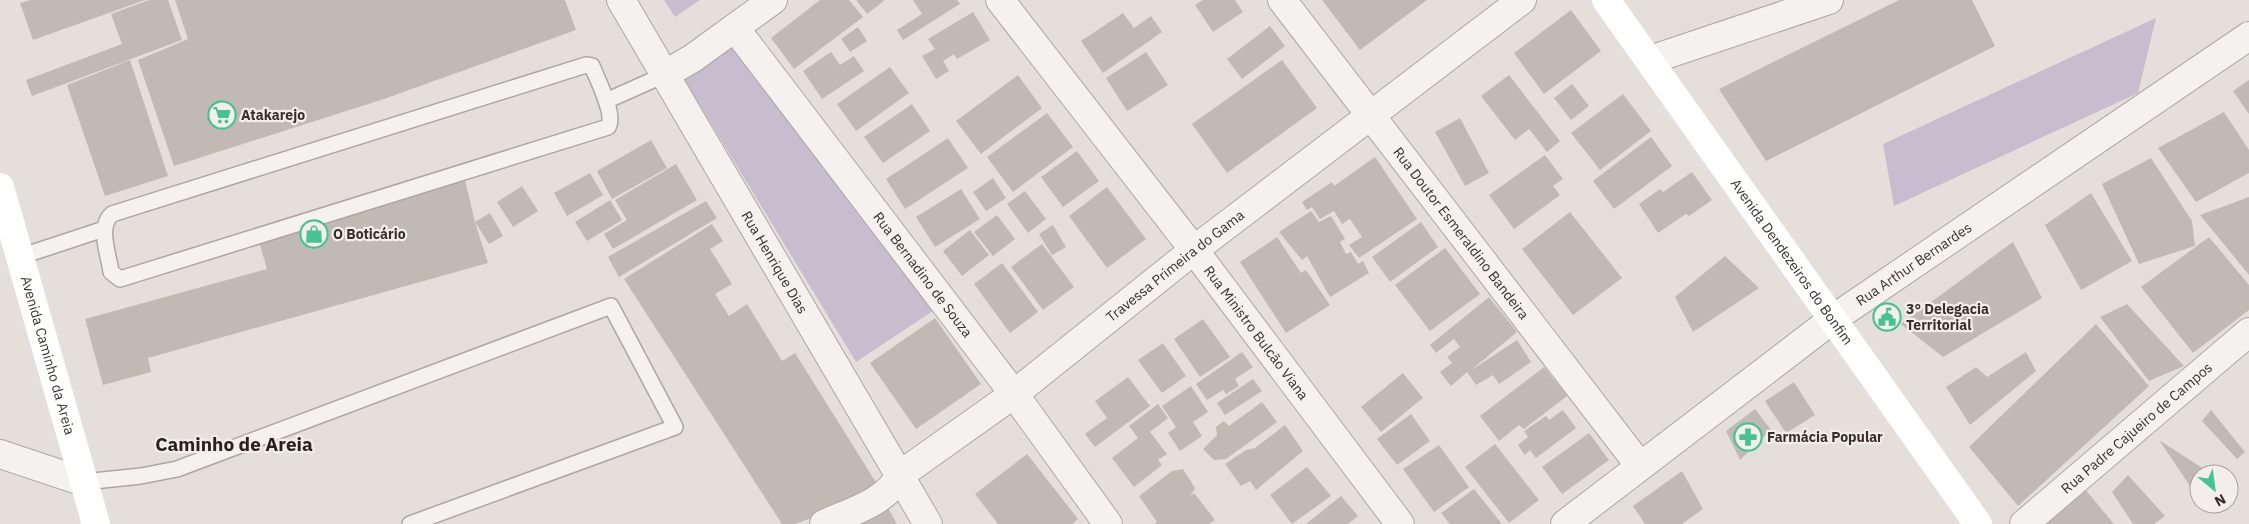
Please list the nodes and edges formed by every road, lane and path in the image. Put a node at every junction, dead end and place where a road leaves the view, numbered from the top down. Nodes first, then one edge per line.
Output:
1 (621, 0) edge
2 (773, 0) edge
3 (1000, 0) edge
4 (1282, 0) edge
5 (1522, 0) edge
6 (1606, 0) edge
7 (1829, 0) edge
8 (735, 28) junction
9 (2249, 36) edge
10 (1650, 60) junction
11 (664, 74) junction
12 (606, 101) junction
13 (1371, 115) junction
14 (0, 187) edge
15 (104, 229) junction
16 (1194, 250) junction
17 (19, 257) junction
18 (1832, 319) junction
19 (2249, 332) edge
20 (1014, 394) junction
21 (0, 454) edge
22 (1640, 466) junction
23 (900, 476) junction
24 (84, 482) junction
25 (96, 524) edge
26 (410, 524) edge
27 (824, 524) edge
28 (928, 524) edge
29 (1108, 524) edge
30 (1400, 524) edge
31 (1565, 524) edge
32 (1978, 524) edge
33 (2024, 524) edge

1 - 11 street, Rua Henrique Dias
2 - 8 street
3 - 16 street, Rua Ministro Bulcão Viana
4 - 13 street, Rua Doutor Esmeraldino Bandeira
5 - 13 street, Travessa Primeira do Gama
6 - 10 main road, Avenida Dendezeiros do Bonfim
7 - 10 street
8 - 11 street
8 - 20 street, Rua Bernadino de Souza
9 - 18 street, Rua Arthur Bernardes
10 - 18 main road, Avenida Dendezeiros do Bonfim
11 - 12 lane
11 - 23 street, Rua Henrique Dias
12 - 15 lane
12 - 15 lane
13 - 16 street, Travessa Primeira do Gama
13 - 22 street, Rua Doutor Esmeraldino Bandeira
14 - 17 main road, Avenida Caminho da Areia
15 - 17 lane
16 - 20 street, Travessa Primeira do Gama
16 - 30 street, Rua Ministro Bulcão Viana
17 - 24 main road, Avenida Caminho da Areia
18 - 22 street, Rua Arthur Bernardes
18 - 32 main road, Avenida Dendezeiros do Bonfim
19 - 33 street, Rua Padre Cajueiro de Campos
20 - 23 street, Travessa Primeira do Gama
20 - 29 street, Rua Bernadino de Souza
21 - 24 street
22 - 31 street, Rua Arthur Bernardes
23 - 27 street, Travessa Primeira do Gama
23 - 28 street, Rua Henrique Dias
24 - 25 main road, Avenida Caminho da Areia
24 - 26 lane

